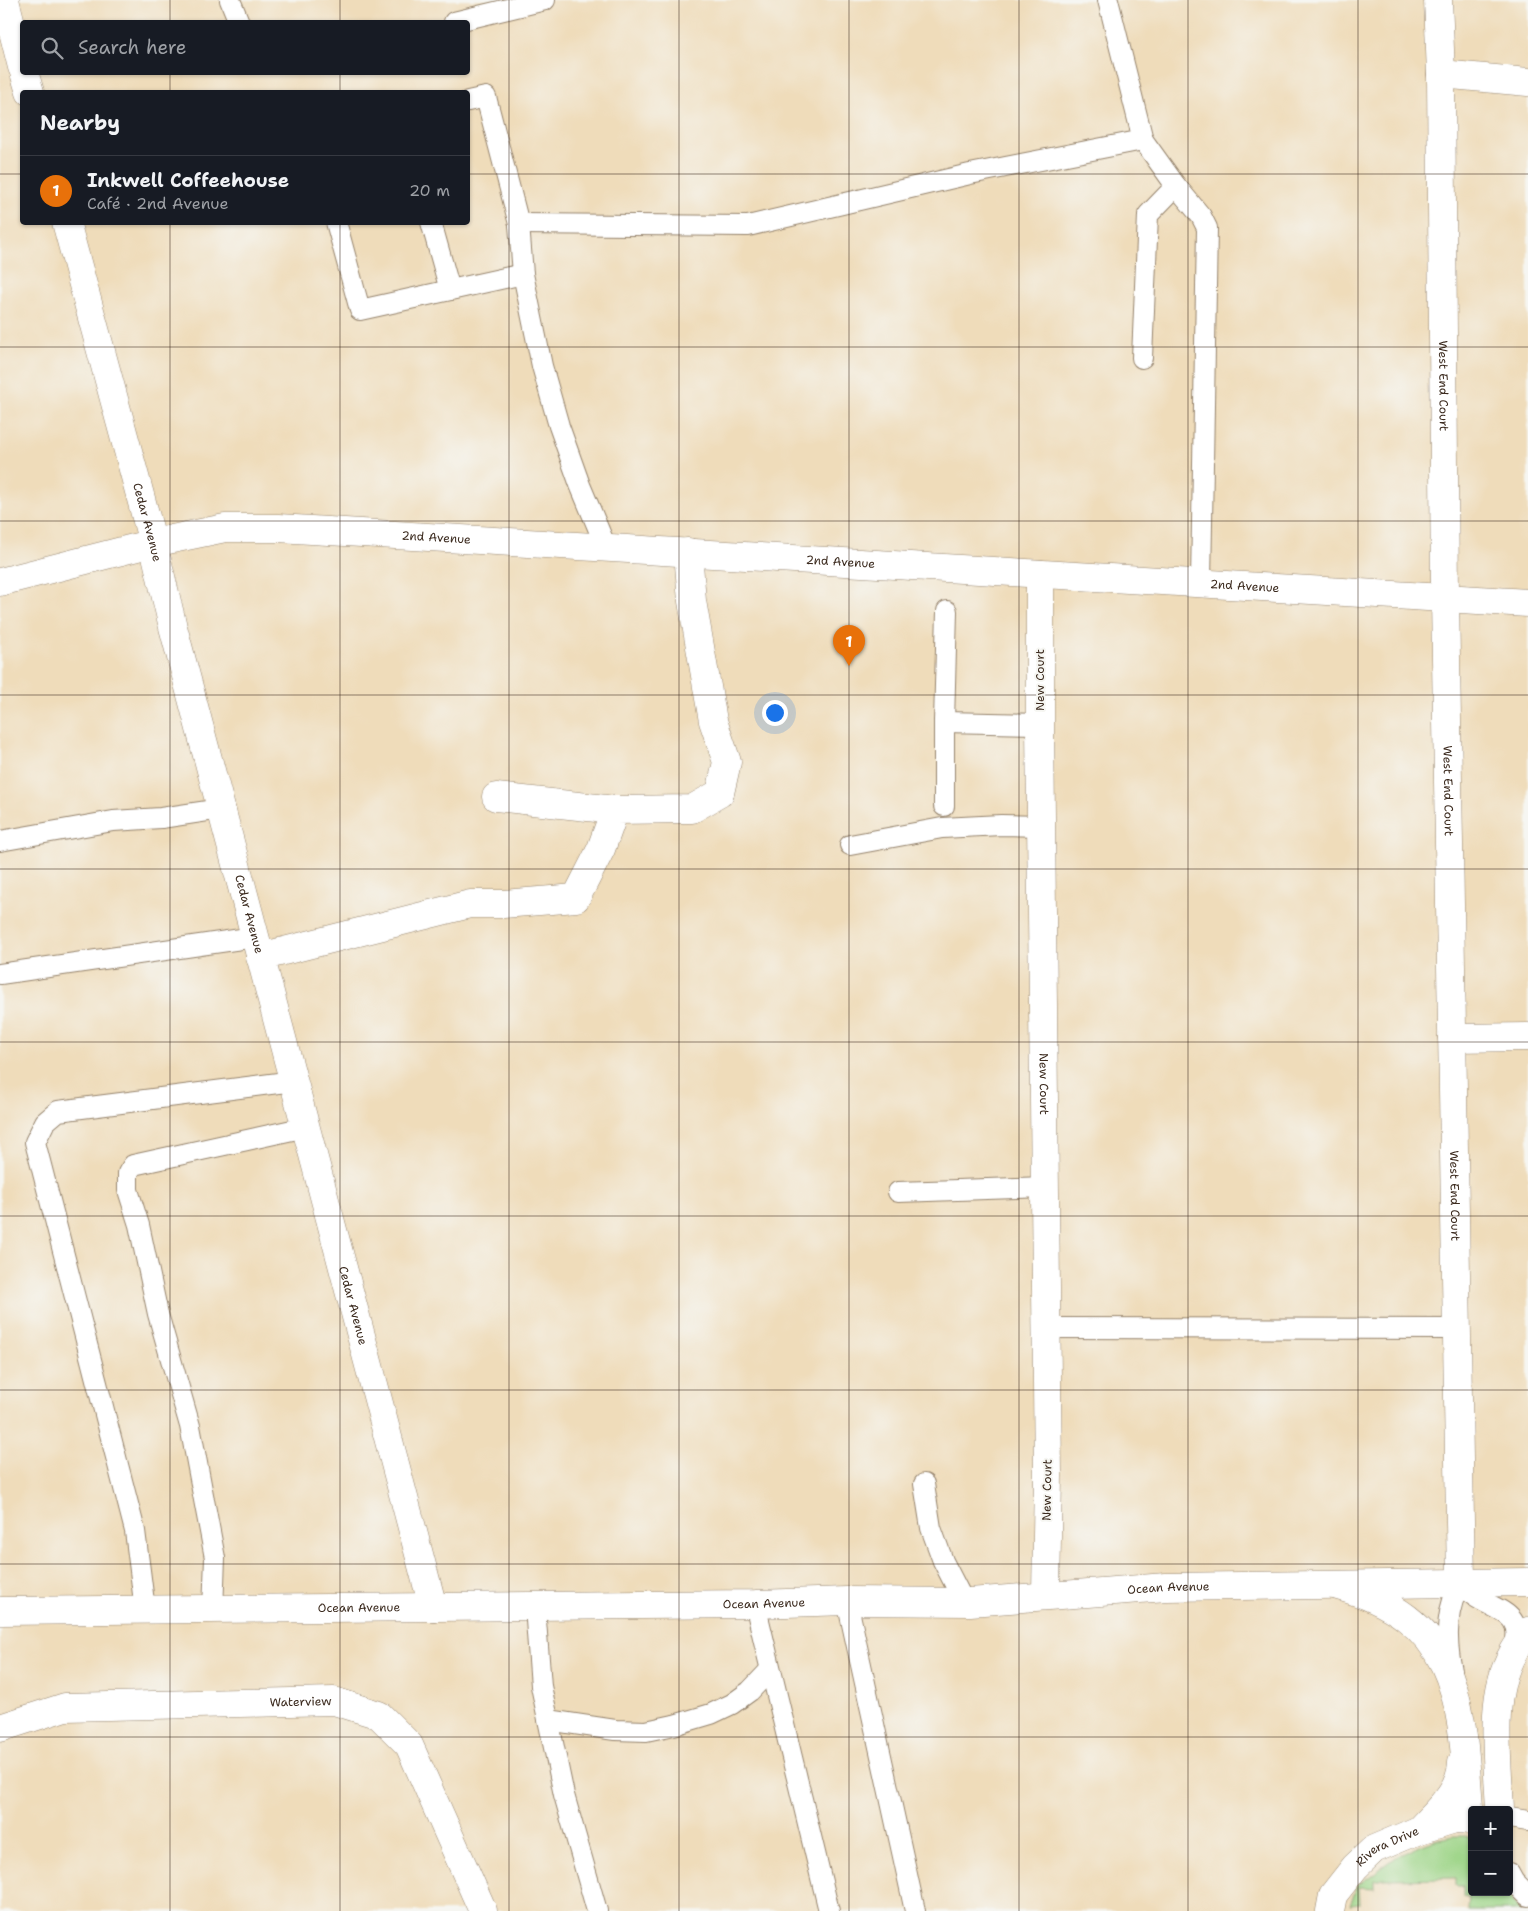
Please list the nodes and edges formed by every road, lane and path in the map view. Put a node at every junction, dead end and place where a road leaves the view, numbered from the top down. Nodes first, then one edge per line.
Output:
1 (5, 0) edge
2 (230, 0) edge
3 (546, 0) edge
4 (1108, 0) edge
5 (1438, 0) edge
6 (238, 20) edge
7 (462, 20) edge
8 (6, 30) edge
9 (20, 62) edge
10 (1441, 74) junction
11 (25, 75) edge
12 (1528, 82) edge
13 (29, 90) edge
14 (470, 101) edge
15 (1143, 140) junction
16 (1176, 186) junction
17 (519, 224) junction
18 (67, 225) edge
19 (337, 225) edge
20 (432, 225) edge
21 (524, 274) junction
22 (450, 290) junction
23 (1142, 358) dead end
24 (153, 544) junction
25 (606, 547) junction
26 (688, 552) junction
27 (1040, 574) junction
28 (0, 582) edge
29 (1201, 582) junction
30 (1444, 597) junction
31 (1528, 603) edge
32 (947, 612) dead end
33 (944, 722) junction
34 (1040, 724) junction
35 (496, 797) dead end
36 (944, 806) dead end
37 (221, 808) junction
38 (615, 810) junction
39 (1042, 826) junction
40 (0, 841) edge
41 (850, 845) dead end
42 (258, 947) junction
43 (0, 974) edge
44 (1528, 1037) edge
45 (1452, 1038) junction
46 (294, 1081) junction
47 (306, 1127) junction
48 (1045, 1186) junction
49 (898, 1192) dead end
50 (1047, 1328) junction
51 (1458, 1329) junction
52 (924, 1484) dead end
53 (1528, 1582) edge
54 (1461, 1583) junction
55 (1335, 1585) junction
56 (1046, 1595) junction
57 (847, 1601) junction
58 (964, 1602) junction
59 (754, 1604) junction
60 (433, 1607) junction
61 (535, 1607) junction
62 (145, 1610) junction
63 (213, 1610) junction
64 (0, 1611) edge
65 (1528, 1631) edge
66 (1512, 1654) junction
67 (770, 1670) junction
68 (1458, 1703) junction
69 (548, 1720) junction
70 (0, 1728) edge
71 (1463, 1745) junction
72 (1470, 1806) edge
73 (1500, 1806) edge
74 (1513, 1819) edge
75 (1468, 1820) edge
76 (1528, 1821) edge
77 (1419, 1830) junction
78 (1513, 1880) edge
79 (1528, 1896) edge
80 (483, 1911) edge
81 (597, 1911) edge
82 (829, 1911) edge
83 (915, 1911) edge
84 (1330, 1911) edge

1 - 8 street
2 - 6 lane
3 - 7 lane
4 - 15 lane
5 - 10 street, West End Court
8 - 9 street
10 - 12 street
10 - 30 street, West End Court
11 - 13 street
14 - 17 lane
15 - 16 lane
15 - 17 lane
16 - 23 lane
16 - 29 lane
17 - 21 lane
18 - 24 street, Cedar Avenue
19 - 22 lane
20 - 22 lane
21 - 22 lane
21 - 25 lane
24 - 25 street, 2nd Avenue
24 - 28 street, 2nd Avenue
24 - 37 street, Cedar Avenue
25 - 26 street, 2nd Avenue
26 - 27 street, 2nd Avenue
26 - 38 street
27 - 29 street, 2nd Avenue
27 - 34 street, New Court
29 - 30 street, 2nd Avenue
30 - 31 street, 2nd Avenue
30 - 45 street, West End Court
32 - 33 lane
33 - 34 lane
33 - 36 lane
34 - 39 street, New Court
35 - 38 street
37 - 40 lane
37 - 42 street, Cedar Avenue
38 - 42 street
39 - 41 lane
39 - 48 street, New Court
42 - 43 lane
42 - 46 street, Cedar Avenue
44 - 45 street
45 - 51 street, West End Court
46 - 47 street, Cedar Avenue
46 - 62 lane
47 - 60 street, Cedar Avenue
47 - 63 lane
48 - 49 lane
48 - 50 street, New Court
50 - 51 lane
50 - 56 street, New Court
51 - 54 street, West End Court
52 - 58 lane
53 - 54 street, Ocean Avenue
54 - 55 street, Ocean Avenue
54 - 66 lane
54 - 68 lane, West End Court
55 - 56 street, Ocean Avenue
55 - 68 street
56 - 58 street, Ocean Avenue
57 - 58 street, Ocean Avenue
57 - 59 street, Ocean Avenue
57 - 83 lane
59 - 61 street, Ocean Avenue
59 - 67 lane
60 - 61 street, Ocean Avenue
60 - 63 street, Ocean Avenue
61 - 69 lane
62 - 63 street, Ocean Avenue
62 - 64 street, Ocean Avenue
65 - 66 street
66 - 73 street
67 - 69 lane
67 - 82 lane
68 - 71 street
69 - 81 lane
70 - 80 street, Waterview
71 - 72 street
71 - 77 street
74 - 76 lane
75 - 77 street, Rivera Drive
77 - 84 street, Rivera Drive
78 - 79 lane

